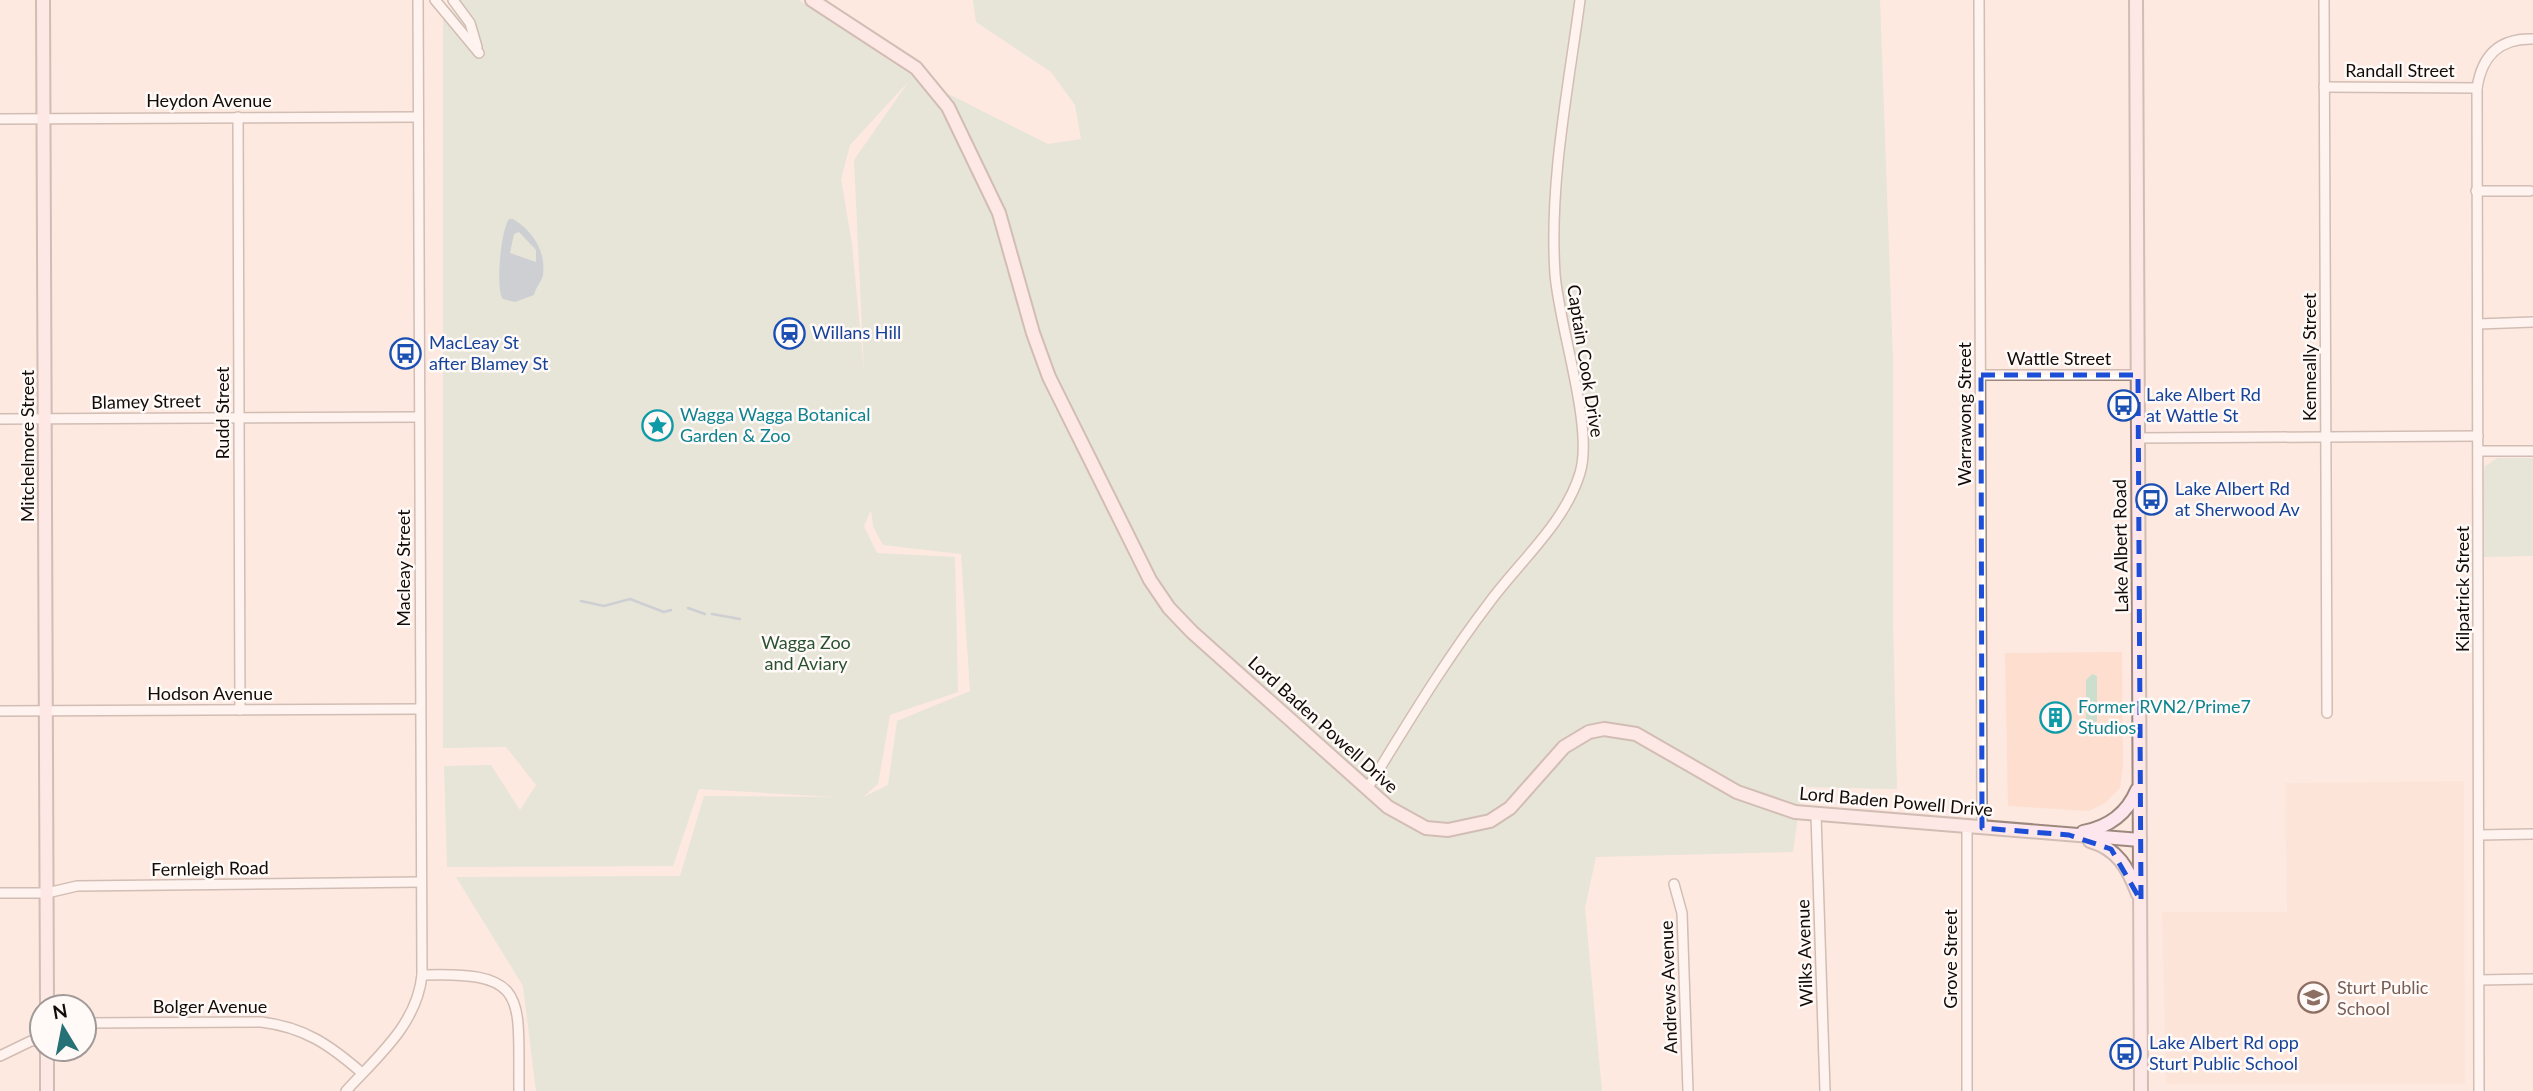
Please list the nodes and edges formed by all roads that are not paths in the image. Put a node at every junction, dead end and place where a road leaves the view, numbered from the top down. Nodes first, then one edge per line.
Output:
1 (43, 0) edge
2 (417, 0) edge
3 (435, 0) edge
4 (453, 0) edge
5 (812, 0) edge
6 (1580, 0) edge
7 (1979, 0) edge
8 (2136, 0) edge
9 (2324, 0) edge
10 (2533, 39) edge
11 (2324, 87) junction
12 (2477, 88) junction
13 (238, 117) junction
14 (418, 117) junction
15 (44, 118) junction
16 (0, 119) edge
17 (2476, 191) junction
18 (2530, 191) dead end
19 (2533, 322) edge
20 (2478, 324) junction
21 (1981, 375) junction
22 (2138, 375) junction
23 (239, 417) junction
24 (419, 417) junction
25 (0, 419) edge
26 (45, 419) junction
27 (2478, 436) junction
28 (2326, 437) junction
29 (2137, 438) junction
30 (2478, 451) junction
31 (2533, 451) edge
32 (420, 709) junction
33 (240, 710) junction
34 (0, 711) edge
35 (46, 711) junction
36 (2327, 713) dead end
37 (2139, 785) junction
38 (1367, 789) junction
39 (1816, 815) junction
40 (1967, 827) junction
41 (1982, 828) junction
42 (2533, 834) edge
43 (2069, 835) junction
44 (2479, 835) junction
45 (2140, 840) junction
46 (421, 882) junction
47 (1674, 884) dead end
48 (47, 892) junction
49 (0, 893) edge
50 (2141, 901) junction
51 (422, 975) junction
52 (2533, 979) edge
53 (2480, 980) junction
54 (47, 993) edge
55 (98, 1023) edge
56 (28, 1042) edge
57 (0, 1056) edge
58 (47, 1063) edge
59 (362, 1073) junction
60 (47, 1091) edge
61 (346, 1091) edge
62 (519, 1091) edge
63 (1688, 1091) edge
64 (1825, 1091) edge
65 (1967, 1091) edge
66 (2141, 1091) edge
67 (2479, 1091) edge

1 - 15 street, Mitchelmore Street
2 - 14 street, Macleay Street
3 - 4 street
5 - 38 street, Lord Baden Powell Drive
6 - 38 street, Captain Cook Drive
7 - 21 street, Warrawong Street
8 - 22 street, Lake Albert Road
9 - 11 street, Kenneally Street
10 - 12 street
11 - 12 street, Randall Street
11 - 28 street, Kenneally Street
12 - 17 street, Kilpatrick Street
13 - 14 street, Heydon Avenue
13 - 15 street, Heydon Avenue
13 - 23 street, Rudd Street
14 - 24 street, Macleay Street
15 - 16 street, Heydon Avenue
15 - 26 street, Mitchelmore Street
17 - 18 street
17 - 20 street, Kilpatrick Street
19 - 20 street
20 - 27 street, Kilpatrick Street
21 - 22 street, Wattle Street
21 - 41 street, Warrawong Street
22 - 29 street, Lake Albert Road
23 - 24 street, Blamey Street
23 - 26 street, Blamey Street
23 - 33 street, Rudd Street
24 - 32 street, Macleay Street
25 - 26 street, Blamey Street
26 - 35 street, Mitchelmore Street
27 - 28 street
27 - 30 street, Kilpatrick Street
28 - 29 street
28 - 36 street, Kenneally Street
29 - 37 street, Lake Albert Road
30 - 31 street
30 - 44 street, Kilpatrick Street
32 - 33 street, Hodson Avenue
32 - 46 street, Macleay Street
33 - 35 street, Hodson Avenue
34 - 35 street, Hodson Avenue
35 - 48 street, Mitchelmore Street
37 - 43 street
37 - 45 street, Lake Albert Road
38 - 39 street, Lord Baden Powell Drive
39 - 40 street, Lord Baden Powell Drive
39 - 64 street, Wilks Avenue
40 - 41 street, Lord Baden Powell Drive
40 - 65 street, Grove Street
41 - 43 street, Lord Baden Powell Drive
42 - 44 street
43 - 45 street, Lord Baden Powell Drive
43 - 50 street
44 - 53 street, Kilpatrick Street
45 - 50 street, Lake Albert Road
46 - 48 street, Fernleigh Road
46 - 51 street, Macleay Street
47 - 63 street, Andrews Avenue
48 - 49 street, Fernleigh Road
48 - 54 street, Mitchelmore Street
50 - 66 street, Lake Albert Road
51 - 59 street, Macleay Street
51 - 62 street
52 - 53 street
53 - 67 street, Kilpatrick Street
55 - 59 street, Bolger Avenue
56 - 57 street
58 - 60 street
59 - 61 street, Macleay Street

